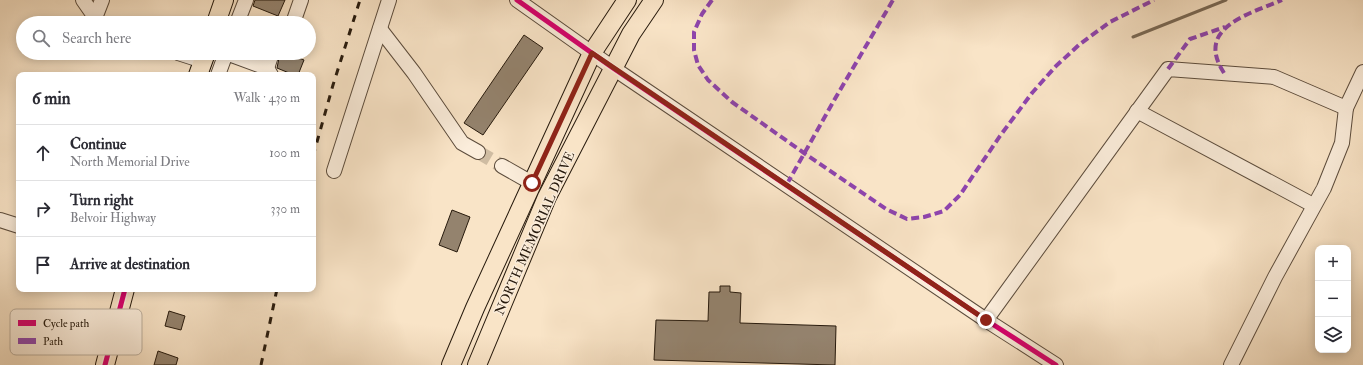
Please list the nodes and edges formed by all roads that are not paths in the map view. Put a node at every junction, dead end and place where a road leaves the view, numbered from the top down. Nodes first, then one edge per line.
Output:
1 (83, 0) edge
2 (102, 0) edge
3 (246, 0) edge
4 (301, 0) edge
5 (390, 0) edge
6 (517, 0) edge
7 (627, 0) edge
8 (654, 0) edge
9 (94, 16) edge
10 (98, 16) edge
11 (240, 16) edge
12 (295, 16) edge
13 (380, 29) junction
14 (592, 53) junction
15 (223, 60) edge
16 (242, 60) edge
17 (271, 60) edge
18 (614, 68) junction
19 (219, 72) edge
20 (269, 72) edge
21 (1363, 72) edge
22 (1346, 108) junction
23 (1137, 111) junction
24 (478, 152) tunnel mouth
25 (502, 166) tunnel mouth
26 (334, 171) dead end
27 (532, 183) junction
28 (1313, 205) junction
29 (0, 220) edge
30 (16, 225) edge
31 (124, 292) edge
32 (120, 309) edge
33 (986, 320) junction
34 (108, 355) edge
35 (105, 365) edge
36 (451, 365) edge
37 (477, 365) edge
38 (1056, 365) edge
39 (1231, 365) edge

1 - 9 street
2 - 10 street
3 - 11 street
4 - 12 street
5 - 13 street
6 - 14 street
7 - 14 main road, NORTH MEMORIAL DRIVE
8 - 18 main road, NORTH MEMORIAL DRIVE
13 - 24 street
13 - 26 street
14 - 18 street
14 - 27 main road, NORTH MEMORIAL DRIVE
15 - 19 street
16 - 20 street
17 - 20 street
18 - 33 street
18 - 37 main road, NORTH MEMORIAL DRIVE
21 - 22 street
22 - 23 street
22 - 28 street
23 - 28 street
23 - 33 street
25 - 27 street
27 - 36 main road, NORTH MEMORIAL DRIVE
28 - 39 street
29 - 30 street
31 - 32 main road
33 - 38 street
34 - 35 main road

